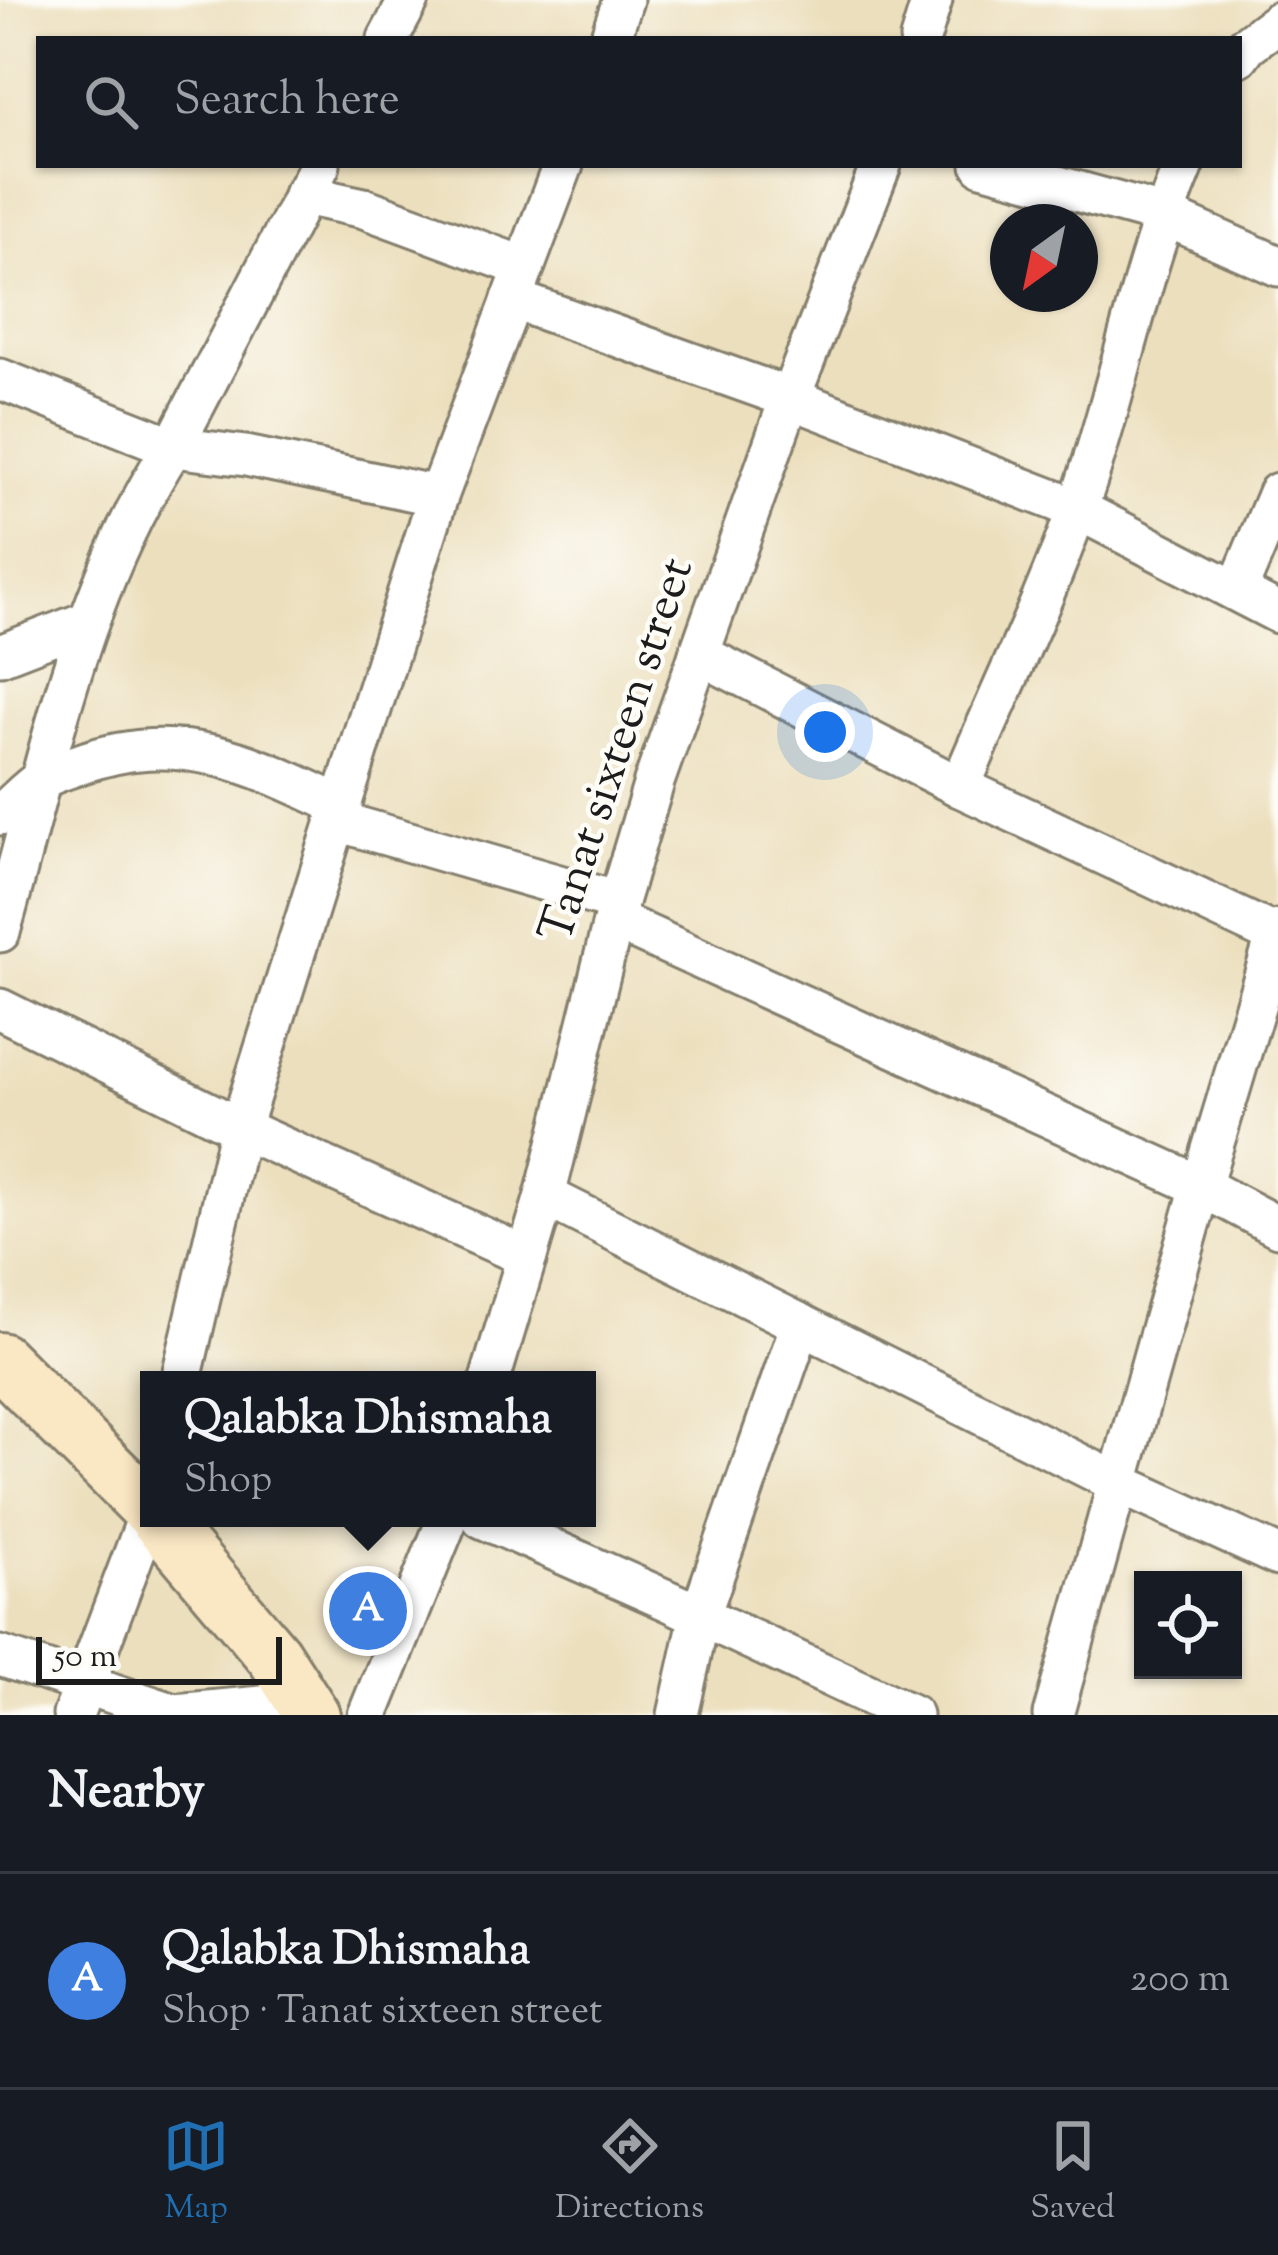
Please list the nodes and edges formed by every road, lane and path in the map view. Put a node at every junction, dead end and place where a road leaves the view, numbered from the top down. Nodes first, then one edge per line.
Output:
1 (409, 0) edge
2 (623, 0) edge
3 (932, 0) edge
4 (1278, 22) edge
5 (390, 36) edge
6 (611, 36) edge
7 (921, 36) edge
8 (1242, 51) edge
9 (562, 168) edge
10 (879, 168) edge
11 (993, 168) edge
12 (1183, 168) edge
13 (312, 180) edge
14 (1163, 215) junction
15 (1278, 266) edge
16 (518, 282) junction
17 (0, 379) edge
18 (790, 398) junction
19 (173, 447) junction
20 (1278, 494) edge
21 (439, 496) junction
22 (1077, 509) junction
23 (1238, 591) junction
24 (1278, 613) edge
25 (88, 621) junction
26 (699, 654) junction
27 (0, 655) edge
28 (43, 778) junction
29 (959, 787) junction
30 (340, 813) junction
31 (0, 815) edge
32 (616, 911) junction
33 (0, 932) edge
34 (1277, 934) edge
35 (0, 1009) edge
36 (240, 1128) junction
37 (1201, 1186) junction
38 (545, 1196) junction
39 (1278, 1227) edge
40 (527, 1257) junction
41 (801, 1324) junction
42 (0, 1360) edge
43 (183, 1371) edge
44 (493, 1371) edge
45 (1118, 1483) junction
46 (140, 1502) edge
47 (147, 1527) edge
48 (163, 1527) edge
49 (444, 1527) edge
50 (502, 1527) edge
51 (1278, 1556) edge
52 (700, 1615) junction
53 (0, 1656) edge
54 (78, 1700) edge
55 (308, 1709) edge
56 (368, 1715) edge
57 (678, 1715) edge
58 (912, 1715) edge
59 (1053, 1715) edge

1 - 5 street
2 - 6 street
3 - 7 street
4 - 8 street
9 - 16 street
10 - 18 street, Tanat sixteen street
11 - 14 street
12 - 14 street
13 - 16 street
13 - 19 street
14 - 15 street
14 - 22 street
16 - 18 street
16 - 21 street
17 - 19 street
18 - 22 street
18 - 26 street, Tanat sixteen street
19 - 21 street
19 - 25 street
20 - 23 street
21 - 30 street
22 - 23 street
22 - 29 street
23 - 24 street
25 - 27 street
25 - 28 street
26 - 29 street
26 - 32 street, Tanat sixteen street
28 - 30 street
28 - 31 street
28 - 33 street
29 - 34 street
30 - 32 street
30 - 36 street
32 - 37 street
32 - 38 street, Tanat sixteen street
34 - 37 street
35 - 36 street
36 - 40 street
36 - 43 street
37 - 39 street
37 - 45 street
38 - 40 street, Tanat sixteen street
38 - 41 street
40 - 44 street, Tanat sixteen street
41 - 45 street
41 - 52 street
42 - 46 street
45 - 51 street
45 - 59 street
47 - 54 street
48 - 55 street
49 - 56 street
50 - 52 street
52 - 57 street
52 - 58 street
53 - 54 street
54 - 55 street

